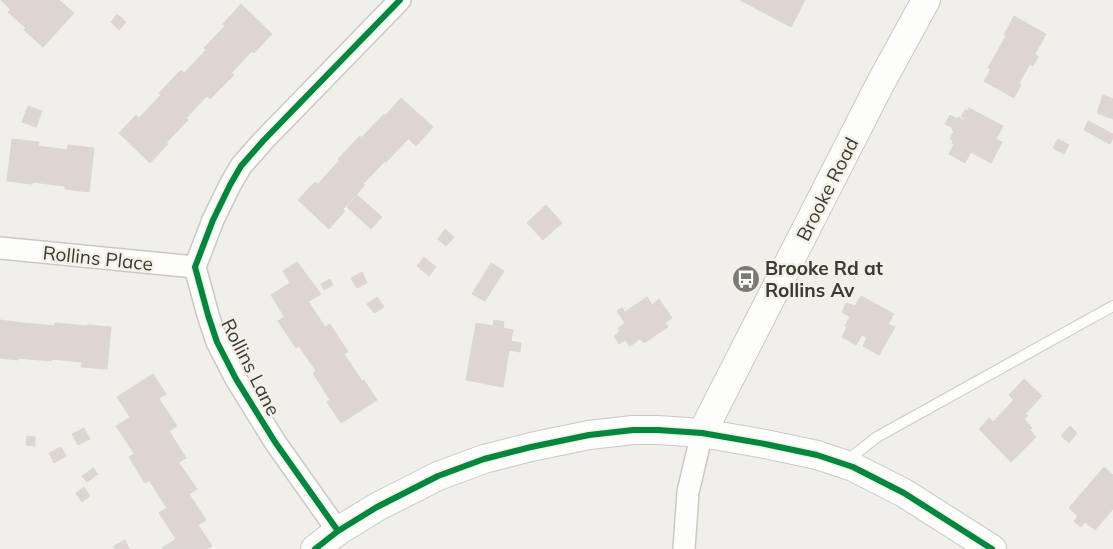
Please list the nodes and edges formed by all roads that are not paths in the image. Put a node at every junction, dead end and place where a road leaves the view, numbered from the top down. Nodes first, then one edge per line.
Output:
1 (400, 0) edge
2 (926, 0) edge
3 (0, 248) edge
4 (195, 267) junction
5 (1113, 306) edge
6 (702, 433) junction
7 (842, 464) junction
8 (338, 531) junction
9 (315, 549) edge
10 (684, 549) edge
11 (992, 549) edge

1 - 4 street
2 - 6 street, Brooke Road
3 - 4 street, Rollins Place
4 - 8 street, Rollins Lane
5 - 7 lane
6 - 7 street
6 - 8 street
6 - 10 street
7 - 11 street
8 - 9 street

